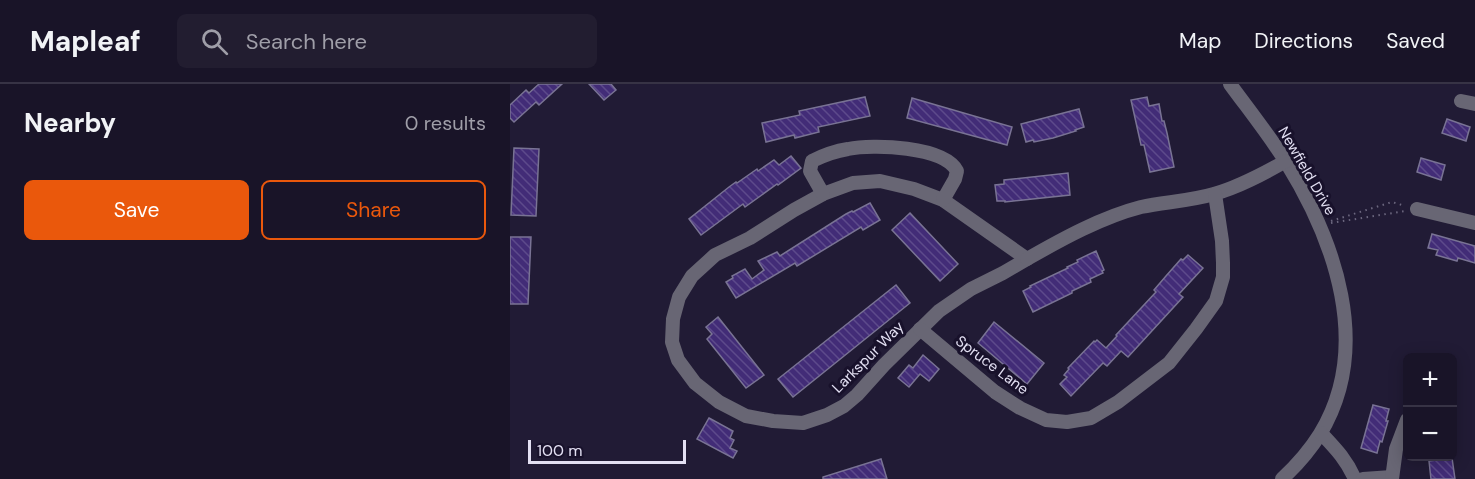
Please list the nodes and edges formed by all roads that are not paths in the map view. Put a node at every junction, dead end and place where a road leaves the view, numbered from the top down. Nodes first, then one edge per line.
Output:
1 (1230, 84) edge
2 (1461, 101) dead end
3 (1475, 104) edge
4 (1286, 161) junction
5 (823, 194) junction
6 (1215, 194) junction
7 (943, 200) junction
8 (1417, 209) road end
9 (1475, 223) edge
10 (1028, 259) junction
11 (920, 329) junction
12 (1403, 431) edge
13 (1321, 433) junction
14 (1392, 478) edge
15 (1282, 479) edge
16 (1355, 479) edge
17 (1363, 479) edge

1 - 4 street, Newfield Drive
2 - 3 street
4 - 6 street
4 - 13 street, Newfield Drive
5 - 7 street, Larkspur Way
5 - 7 street
5 - 11 street, Larkspur Way
6 - 10 street
6 - 11 street, Spruce Lane
7 - 10 street, Larkspur Way
8 - 9 street
10 - 11 street, Larkspur Way
12 - 14 street
13 - 15 street, Newfield Drive
13 - 16 street
14 - 17 street

